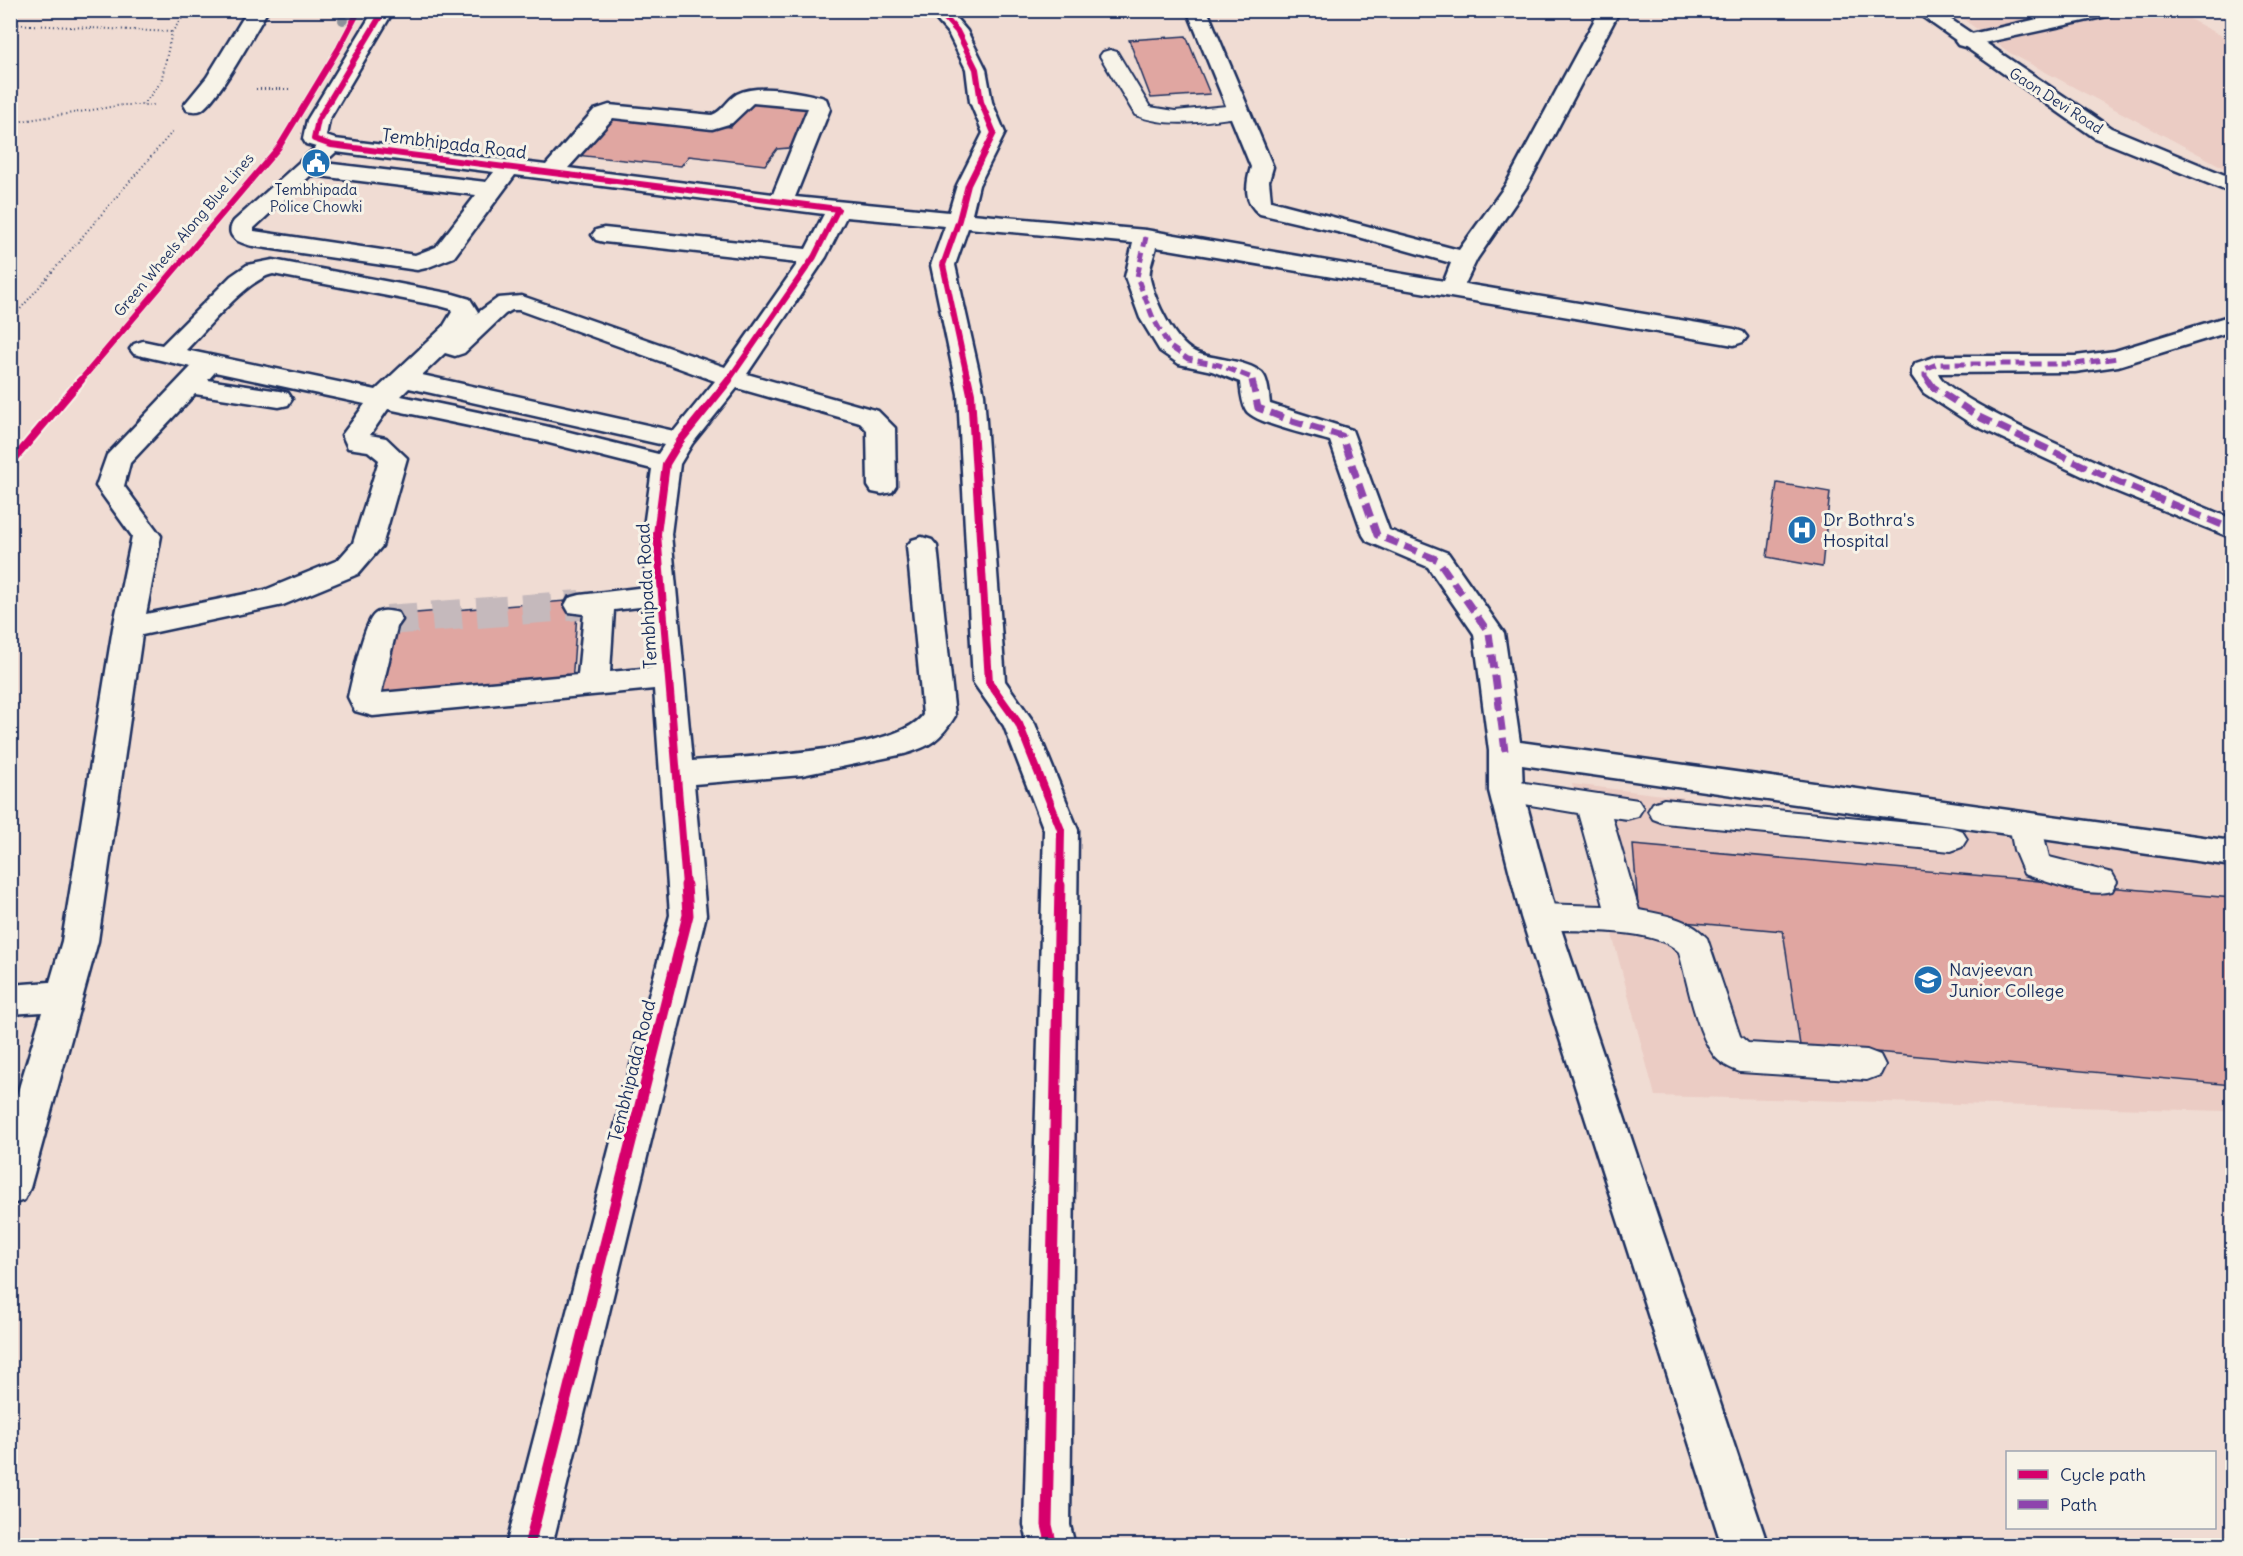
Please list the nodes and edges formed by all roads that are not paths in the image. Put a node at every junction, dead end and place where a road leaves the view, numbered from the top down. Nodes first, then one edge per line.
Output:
1 (258, 10) edge
2 (384, 10) edge
3 (938, 10) edge
4 (1197, 10) edge
5 (1610, 10) edge
6 (1923, 10) edge
7 (2107, 10) edge
8 (1965, 41) junction
9 (1110, 56) dead end
10 (195, 105) road end
11 (1237, 111) junction
12 (331, 145) junction
13 (305, 168) junction
14 (552, 173) junction
15 (500, 179) junction
16 (2232, 186) edge
17 (781, 202) junction
18 (838, 209) junction
19 (959, 220) junction
20 (604, 235) dead end
21 (1146, 237) junction
22 (814, 257) junction
23 (1465, 259) junction
24 (1452, 290) junction
25 (2232, 323) edge
26 (1734, 338) dead end
27 (209, 363) junction
28 (733, 375) junction
29 (418, 382) junction
30 (189, 385) junction
31 (383, 405) junction
32 (673, 453) junction
33 (892, 481) dead end
34 (2232, 529) edge
35 (922, 546) dead end
36 (662, 595) junction
37 (387, 620) dead end
38 (128, 628) junction
39 (668, 677) junction
40 (593, 685) junction
41 (1505, 751) junction
42 (675, 774) junction
43 (1506, 791) junction
44 (1592, 804) junction
45 (1628, 808) dead end
46 (1664, 811) dead end
47 (2025, 824) junction
48 (1951, 839) dead end
49 (2232, 853) edge
50 (2100, 882) dead end
51 (1539, 917) junction
52 (1625, 920) junction
53 (65, 995) junction
54 (10, 1000) edge
55 (1868, 1065) dead end
56 (10, 1188) edge
57 (529, 1545) edge
58 (1052, 1545) edge
59 (1745, 1545) edge

1 - 10 street
2 - 12 street
3 - 19 street
4 - 11 street
5 - 23 street
6 - 8 street, Gaon Devi Road
7 - 8 street
8 - 16 street, Gaon Devi Road
9 - 11 lane
11 - 23 street
12 - 13 street
12 - 15 street, Tembhipada Road
13 - 15 street
13 - 15 street
14 - 15 street, Tembhipada Road
14 - 17 street, Tembhipada Road
14 - 17 street
17 - 18 street, Tembhipada Road
18 - 19 street, Tembhipada Road
18 - 22 street
19 - 21 street, Tembhipada Road
19 - 58 street
20 - 22 street
21 - 24 street, Tembhipada Road
21 - 41 street
22 - 28 street
23 - 24 street
24 - 26 street, Tembhipada Road
25 - 34 street
27 - 30 street
27 - 31 street
27 - 31 street
28 - 29 street
28 - 32 street
28 - 33 street
29 - 31 street
29 - 32 street
30 - 31 street
30 - 38 street
31 - 32 street
31 - 38 street
32 - 36 street, Tembhipada Road
35 - 42 street
36 - 39 street, Tembhipada Road
36 - 40 street
37 - 40 street
38 - 53 street
39 - 40 street
39 - 42 street, Tembhipada Road
41 - 43 street
41 - 47 street
42 - 57 street, Tembhipada Road
43 - 44 lane
43 - 51 street
44 - 45 lane
44 - 52 lane
46 - 48 lane
47 - 49 street
47 - 50 lane
51 - 52 lane
51 - 59 street
52 - 55 lane
53 - 54 street
53 - 56 street

